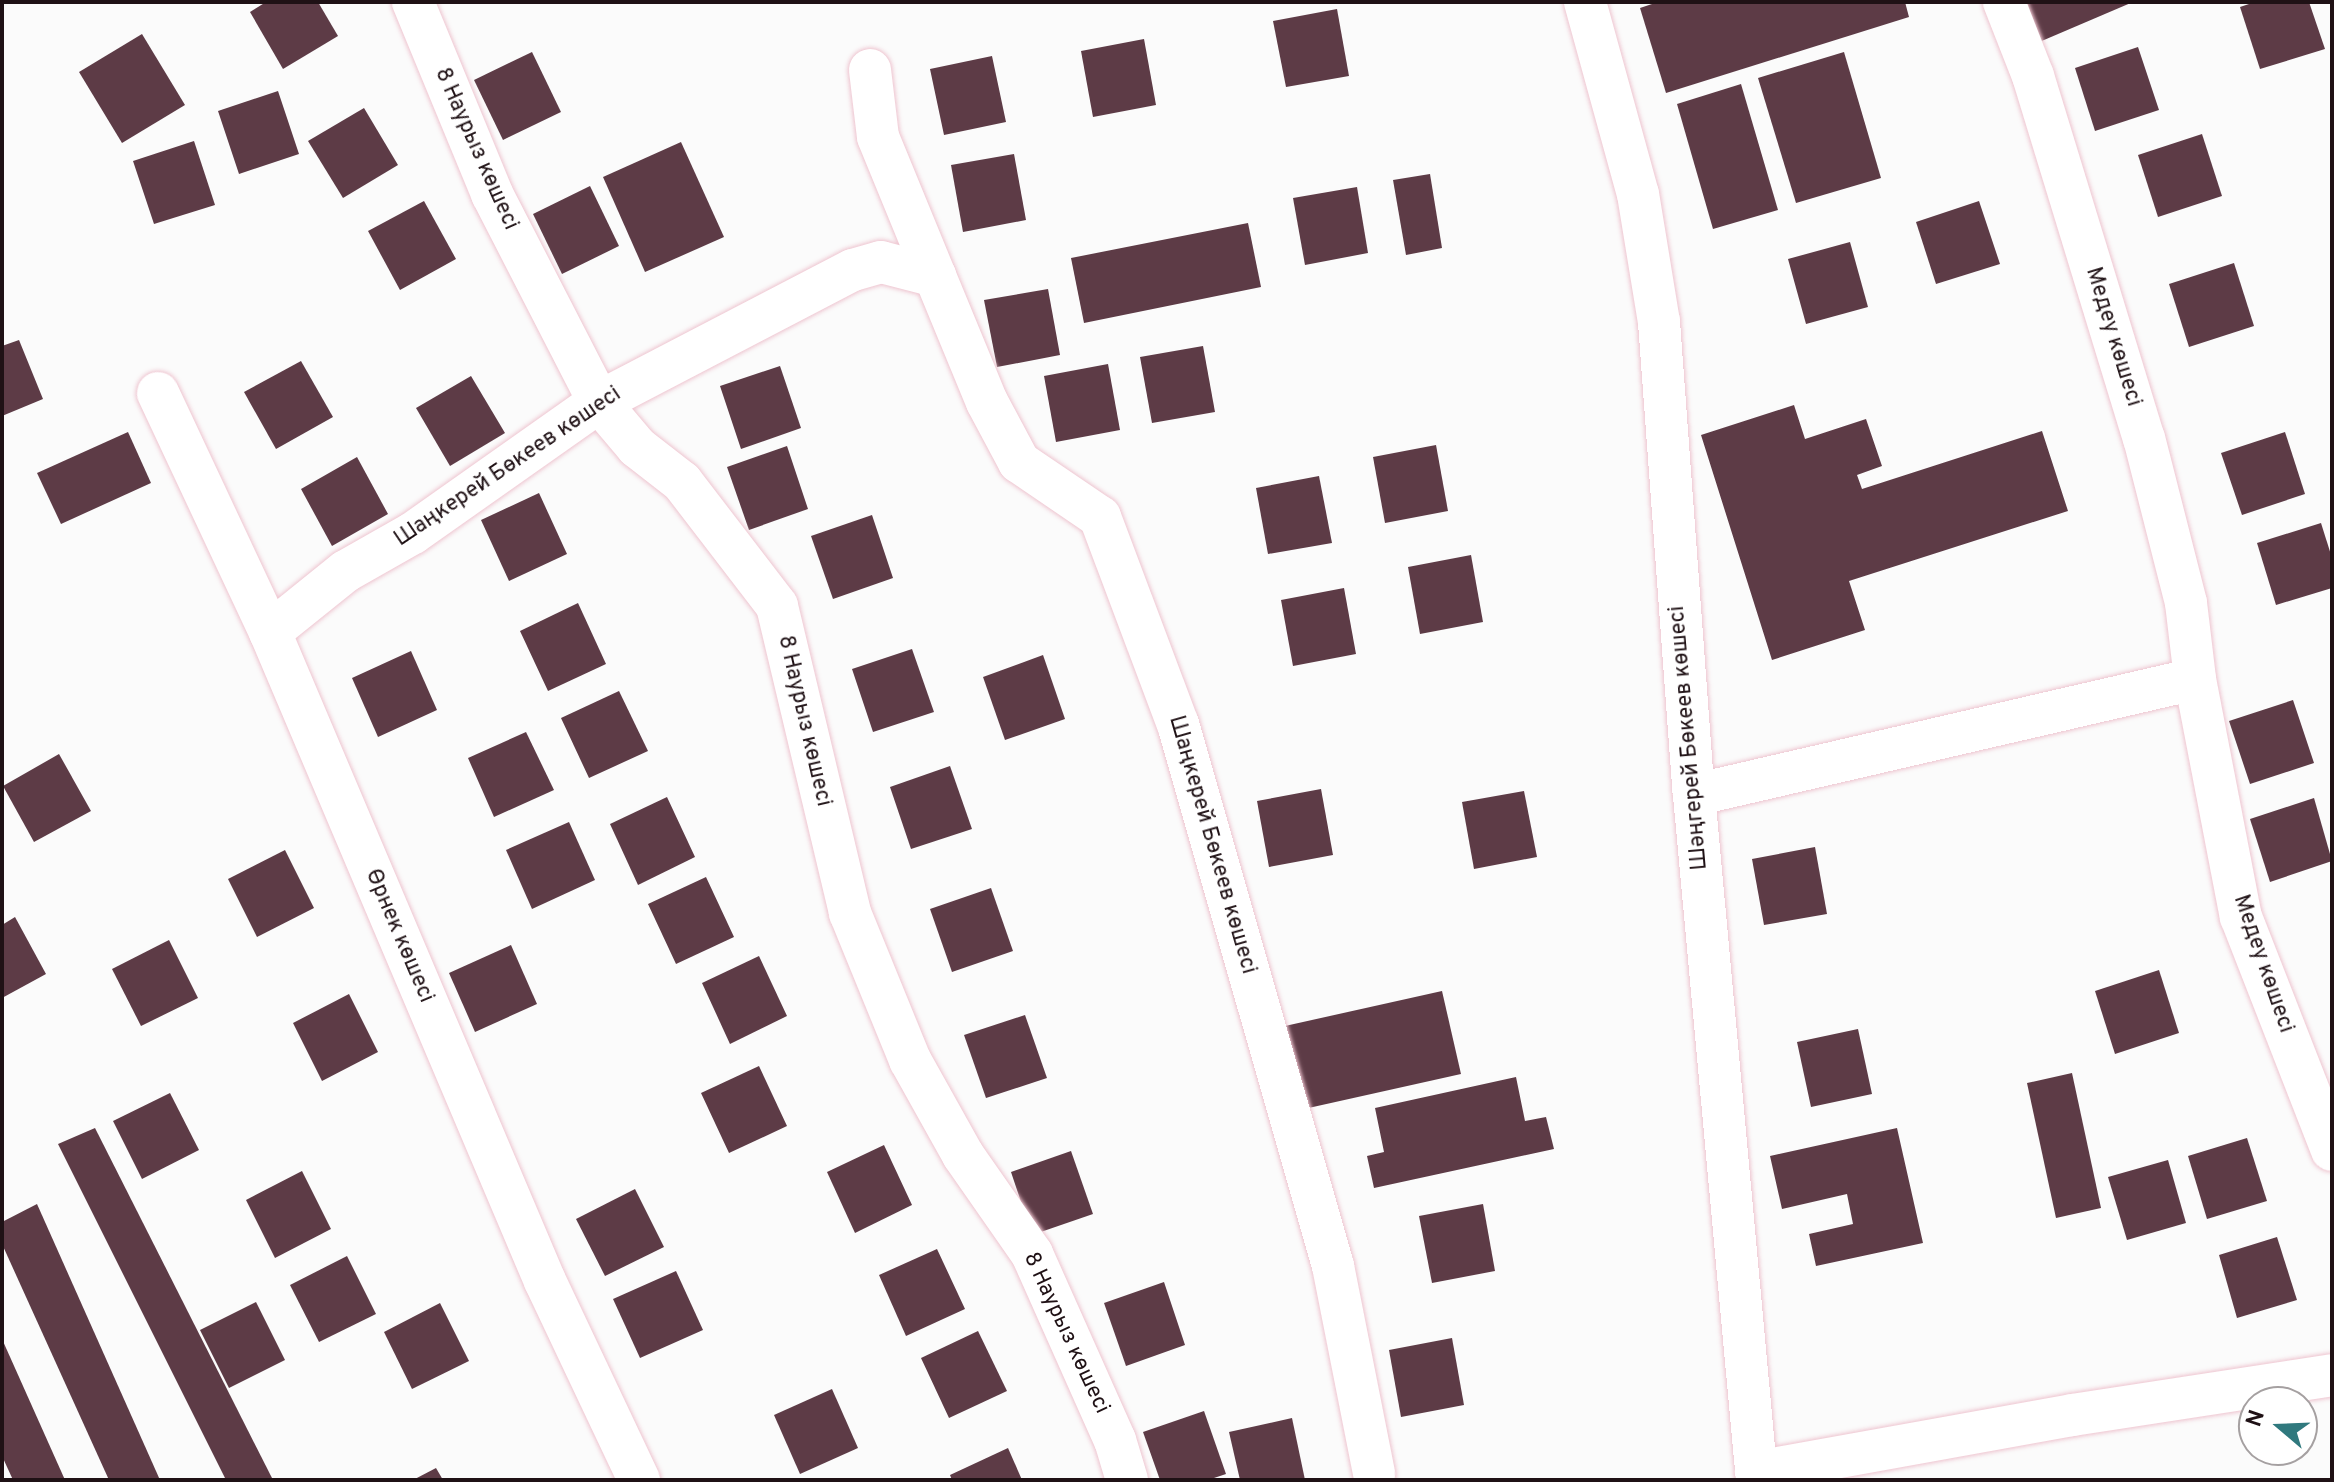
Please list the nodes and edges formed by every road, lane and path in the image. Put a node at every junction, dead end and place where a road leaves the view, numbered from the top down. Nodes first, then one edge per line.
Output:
1 (413, 2) edge
2 (1585, 2) edge
3 (2004, 2) edge
4 (870, 70) dead end
5 (935, 276) junction
6 (158, 393) dead end
7 (599, 402) junction
8 (270, 632) junction
9 (2195, 679) junction
10 (1694, 795) junction
11 (2332, 1150) edge
12 (2332, 1375) edge
13 (1374, 1474) dead end
14 (1757, 1476) edge
15 (639, 1480) edge
16 (1127, 1480) edge

1 - 7 street, 8 Наурыз көшесі
2 - 10 street, Шәңгерей Бөкеев көшесі
3 - 9 street, Медеу көшесі
4 - 5 street, Шаңкерей Бөкеев көшесі
5 - 7 street, Шаңкерей Бөкеев көшесі
5 - 13 street, Шаңкерей Бөкеев көшесі
6 - 8 street, Өрнек көшесі
7 - 8 street, Шаңкерей Бөкеев көшесі
7 - 16 street, 8 Наурыз көшесі
8 - 15 street, Өрнек көшесі
9 - 10 street
9 - 11 street, Медеу көшесі
10 - 14 street, Шәңгерей Бөкеев көшесі
12 - 14 street

